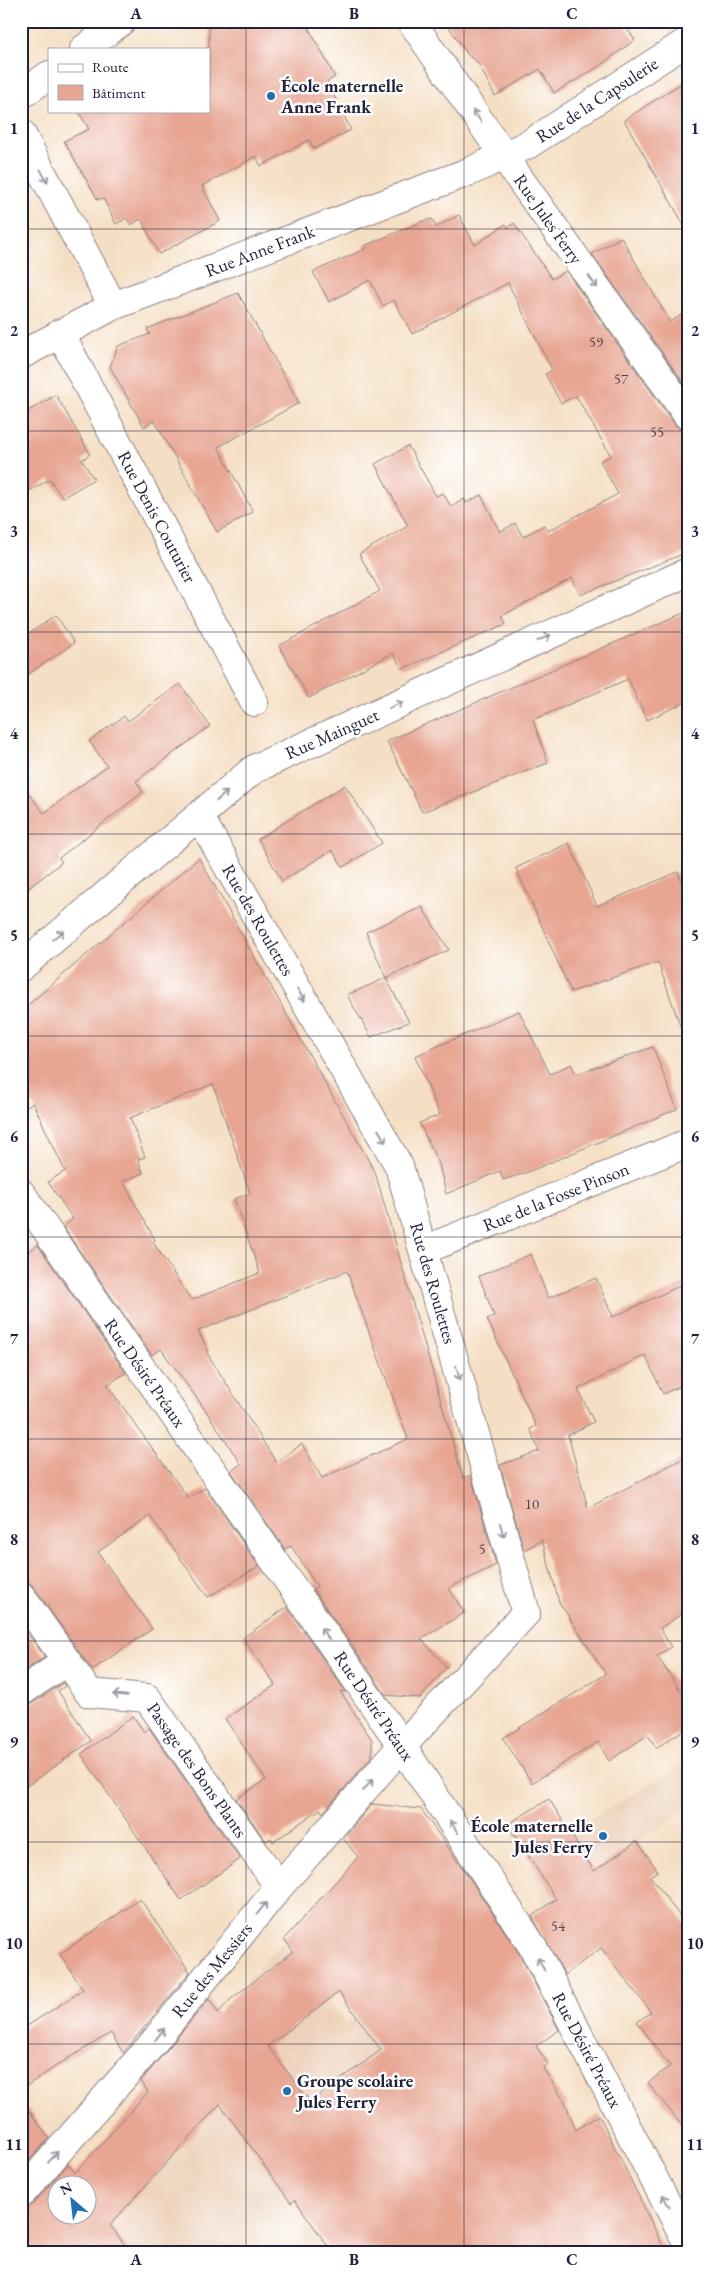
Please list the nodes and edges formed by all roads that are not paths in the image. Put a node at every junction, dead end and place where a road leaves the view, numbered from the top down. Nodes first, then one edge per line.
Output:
1 (122, 21) edge
2 (411, 21) edge
3 (688, 41) edge
4 (85, 48) edge
5 (48, 76) edge
6 (21, 95) edge
7 (21, 133) edge
8 (504, 156) junction
9 (112, 306) junction
10 (60, 333) junction
11 (21, 354) edge
12 (688, 416) edge
13 (688, 572) edge
14 (254, 702) dead end
15 (199, 816) junction
16 (21, 967) edge
17 (688, 1144) edge
18 (21, 1193) edge
19 (424, 1250) junction
20 (21, 1596) edge
21 (67, 1661) junction
22 (21, 1692) edge
23 (402, 1746) junction
24 (279, 1887) junction
25 (21, 2194) edge
26 (688, 2244) edge

1 - 4 street
8 -> 2 street, Rue Jules Ferry
3 - 8 street, Rue de la Capsulerie
5 - 6 street
7 -> 9 street
8 - 9 street, Rue Anne Frank
8 -> 12 street, Rue Jules Ferry
9 - 10 street, Rue Anne Frank
10 - 11 street, Rue Anne Frank
10 - 14 street, Rue Denis Couturier
15 -> 13 street, Rue Mainguet
16 -> 15 street, Rue Mainguet
15 -> 19 street, Rue des Roulettes
17 - 19 street, Rue de la Fosse Pinson
23 -> 18 street, Rue Désiré Préaux
19 -> 23 street, Rue des Roulettes
20 - 21 street, Passage des Bons Plants
21 - 22 street
24 -> 21 street, Passage des Bons Plants
24 -> 23 street, Rue des Messiers
26 -> 23 street, Rue Désiré Préaux
25 -> 24 street, Rue des Messiers

